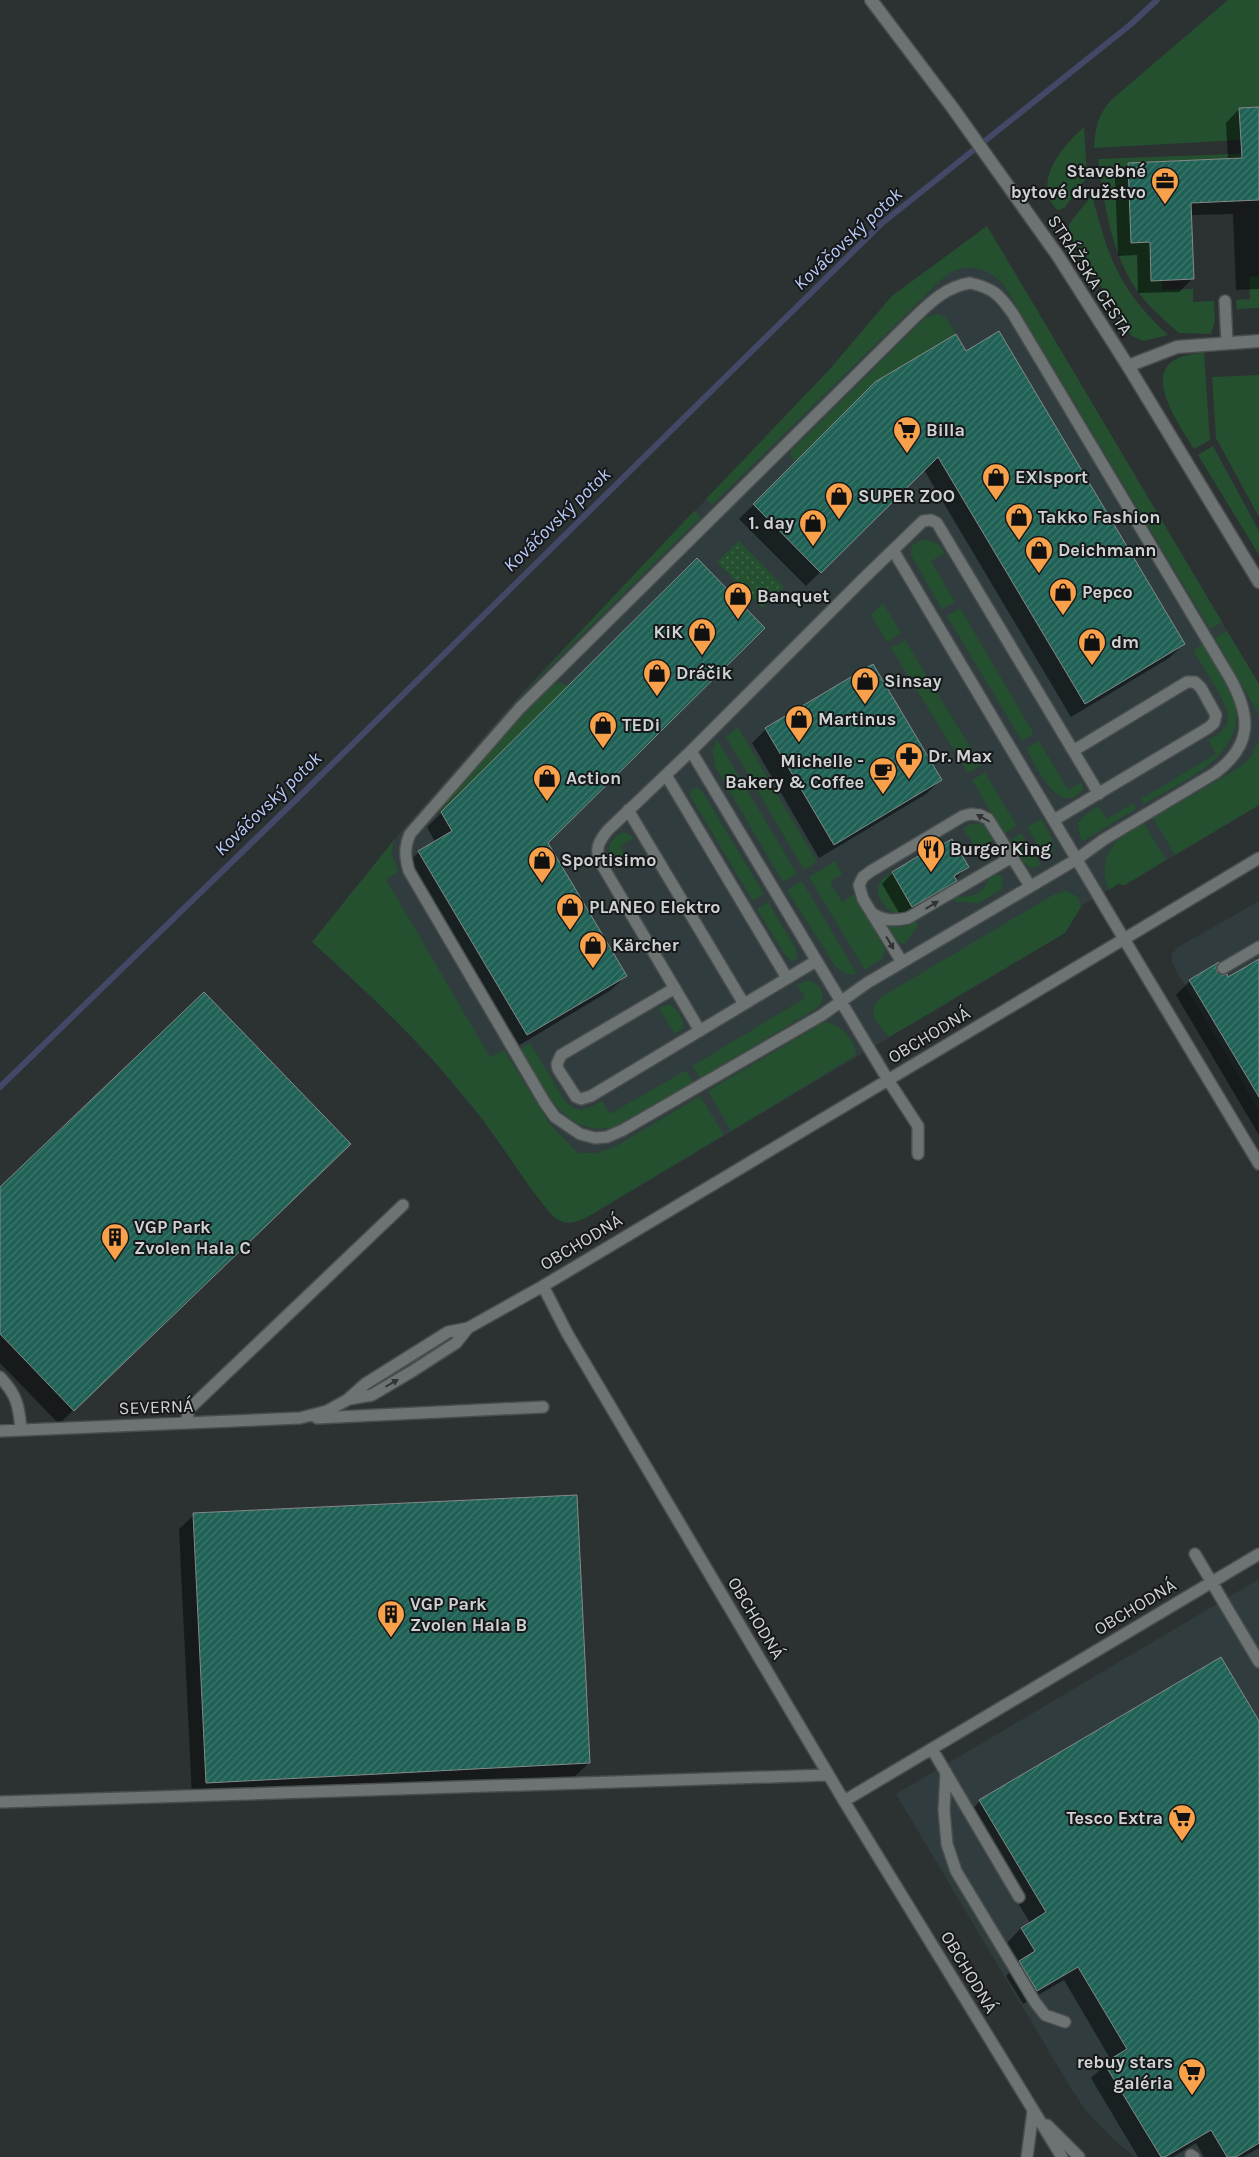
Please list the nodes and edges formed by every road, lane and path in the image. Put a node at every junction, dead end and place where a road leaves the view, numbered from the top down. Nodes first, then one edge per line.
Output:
1 (871, 0) edge
2 (1225, 301) dead end
3 (1259, 341) edge
4 (1227, 343) junction
5 (1128, 366) junction
6 (893, 550) junction
7 (1259, 582) edge
8 (691, 751) junction
9 (1073, 751) junction
10 (666, 775) junction
11 (1099, 794) junction
12 (628, 810) junction
13 (1054, 820) junction
14 (1012, 857) junction
15 (1259, 858) edge
16 (1077, 859) junction
17 (1030, 886) junction
18 (871, 912) junction
19 (1124, 939) junction
20 (1259, 947) edge
21 (816, 961) junction
22 (902, 962) junction
23 (1223, 968) dead end
24 (787, 978) junction
25 (675, 988) junction
26 (842, 1001) junction
27 (744, 1004) junction
28 (700, 1031) junction
29 (888, 1080) junction
30 (918, 1154) dead end
31 (1259, 1164) edge
32 (403, 1205) dead end
33 (543, 1286) junction
34 (0, 1377) edge
35 (544, 1406) dead end
36 (300, 1418) junction
37 (186, 1423) junction
38 (22, 1430) junction
39 (0, 1431) edge
40 (1195, 1554) dead end
41 (1259, 1554) edge
42 (1212, 1582) junction
43 (1259, 1662) edge
44 (932, 1749) junction
45 (946, 1772) junction
46 (828, 1775) junction
47 (844, 1801) junction
48 (0, 1802) edge
49 (1019, 1897) dead end
50 (1066, 2022) dead end
51 (1033, 2111) junction
52 (1027, 2157) edge
53 (1062, 2157) edge
54 (1079, 2157) edge

1 - 5 street, STRÁŽSKA CESTA
2 - 4 lane
3 - 4 street
4 - 5 street
5 - 7 street, STRÁŽSKA CESTA
6 - 8 lane
6 - 9 lane
6 - 13 lane
8 - 10 lane
8 - 21 lane
9 - 11 lane
9 - 11 lane
10 - 12 lane
10 - 24 lane
11 - 13 lane
12 - 25 lane
12 - 27 lane
13 - 16 lane
14 - 17 lane
18 -> 14 lane
14 -> 18 lane
15 - 19 lane, OBCHODNÁ
16 - 17 lane
16 - 19 lane
16 - 26 lane
17 - 22 lane
18 -> 22 lane
19 - 29 lane, OBCHODNÁ
19 - 31 lane
20 - 23 lane
21 - 24 lane
21 - 26 lane
22 - 26 lane
24 - 27 lane
25 - 28 lane
25 - 28 lane
26 - 29 lane
27 - 28 lane
29 - 30 lane
29 - 33 lane, OBCHODNÁ
32 - 37 lane
33 - 36 lane, SEVERNÁ
33 - 46 lane, OBCHODNÁ
34 - 38 lane
35 - 36 lane
36 - 37 lane, SEVERNÁ
37 - 38 lane, SEVERNÁ
38 - 39 lane, SEVERNÁ
40 - 42 lane
41 - 42 lane, OBCHODNÁ
42 - 43 lane
42 - 44 lane, OBCHODNÁ
44 - 45 lane
44 - 47 lane, OBCHODNÁ
45 - 49 lane
45 - 50 lane
46 - 47 lane, OBCHODNÁ
46 - 48 lane
47 - 51 lane, OBCHODNÁ
51 - 52 lane
51 - 53 lane
51 - 54 lane

